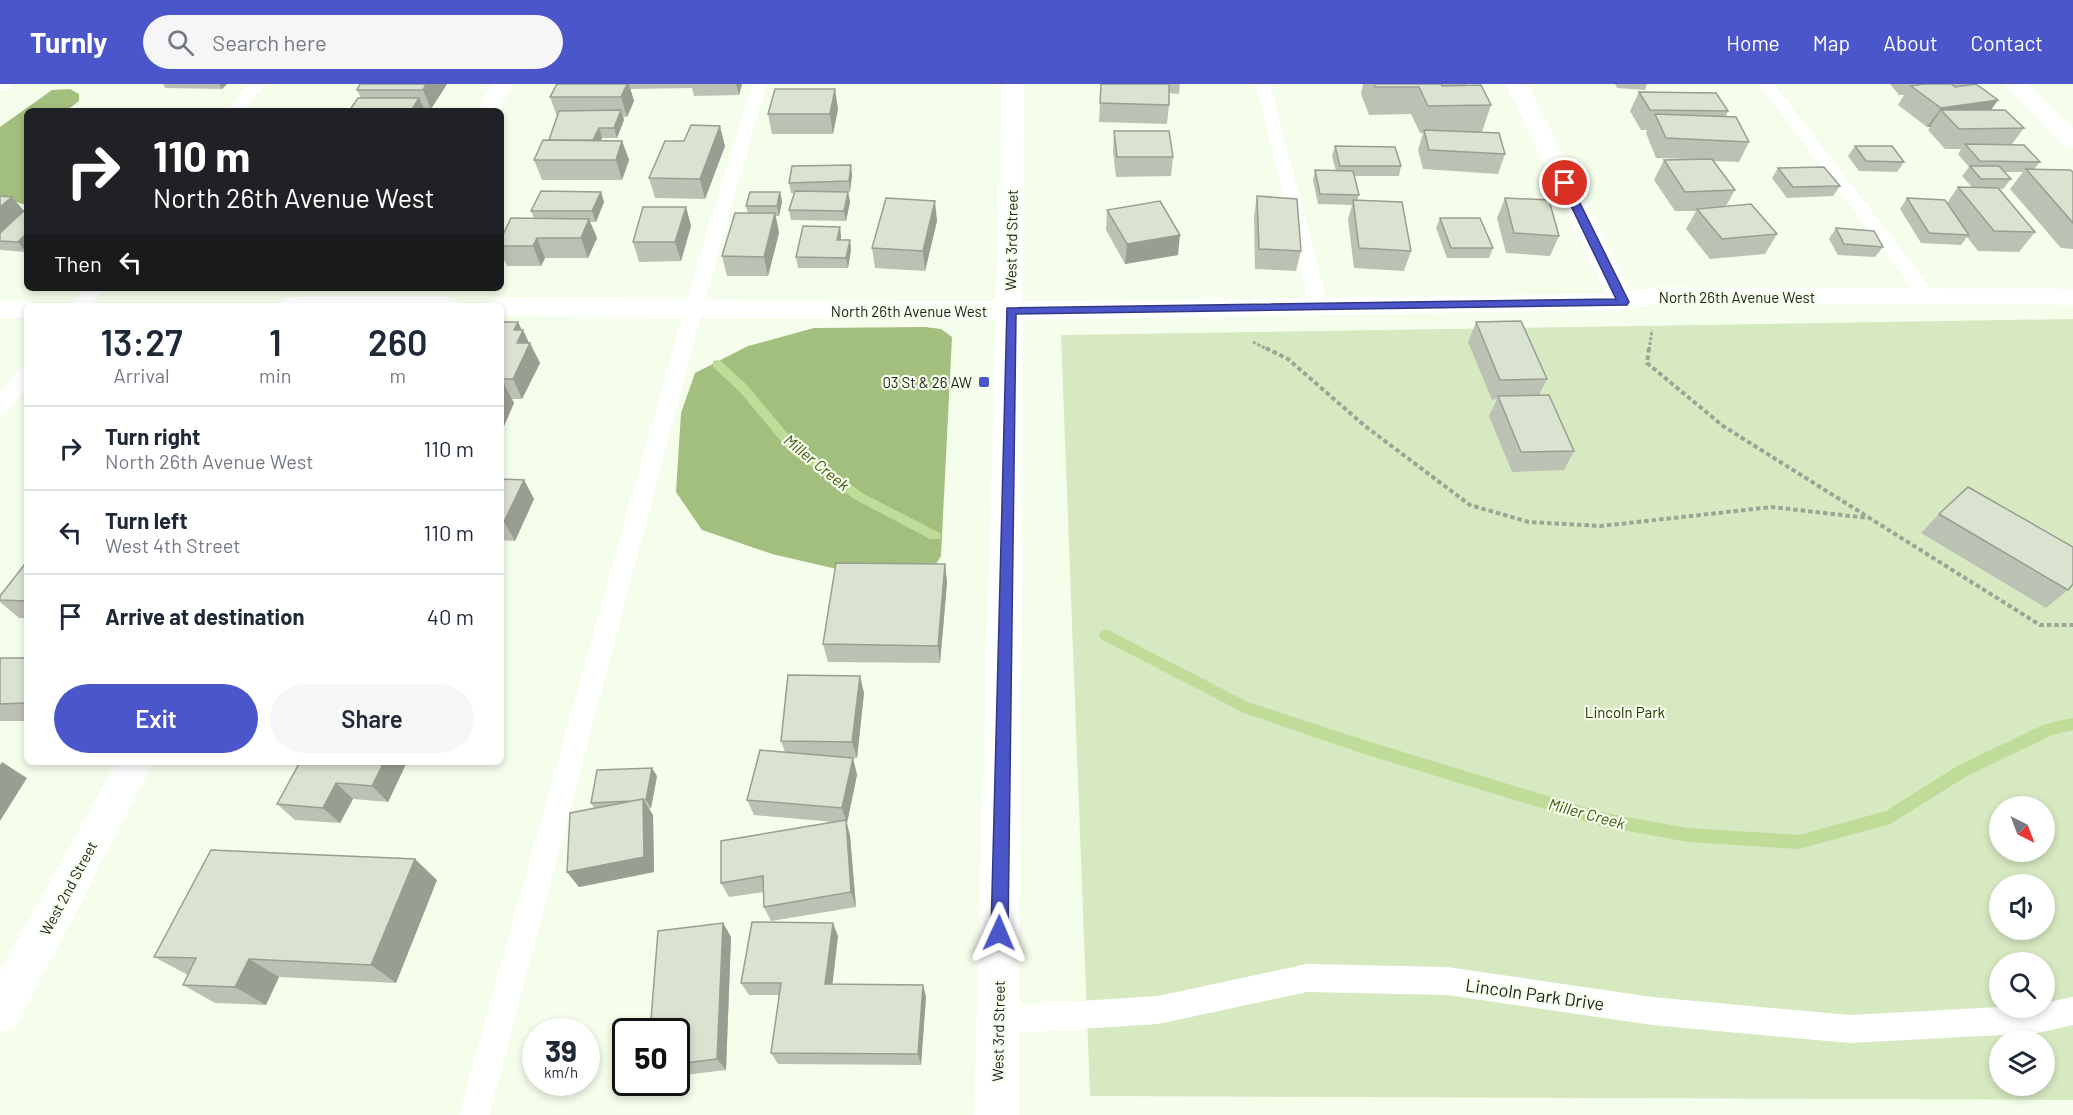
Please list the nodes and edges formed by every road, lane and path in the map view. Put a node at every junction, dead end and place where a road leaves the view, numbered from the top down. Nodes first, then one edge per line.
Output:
1 (257, 84) edge
2 (502, 84) edge
3 (759, 84) edge
4 (1013, 84) edge
5 (1263, 84) edge
6 (1517, 84) edge
7 (1766, 84) edge
8 (2015, 84) edge
9 (238, 108) edge
10 (490, 108) edge
11 (2073, 141) edge
12 (92, 291) edge
13 (1658, 295) junction
14 (2073, 297) edge
15 (1929, 298) junction
16 (387, 300) edge
17 (1623, 302) junction
18 (82, 303) edge
19 (340, 303) edge
20 (417, 303) edge
21 (504, 307) edge
22 (1319, 307) junction
23 (0, 309) edge
24 (24, 309) edge
25 (693, 310) junction
26 (1011, 311) junction
27 (1245, 338) dead end
28 (24, 377) edge
29 (0, 407) edge
30 (1868, 518) junction
31 (2073, 625) edge
32 (134, 765) edge
33 (2073, 1011) edge
34 (0, 1013) edge
35 (998, 1020) junction
36 (474, 1115) edge
37 (996, 1115) edge

1 - 9 lane
2 - 10 street
3 - 25 lane
4 - 26 street, West 3rd Street
5 - 22 lane
6 - 17 street
7 - 15 lane
8 - 11 street
12 - 18 lane
13 - 15 street, North 26th Avenue West
13 - 17 street, North 26th Avenue West
13 - 30 path
14 - 15 street, North 26th Avenue West
16 - 19 street
16 - 20 street
17 - 22 street, North 26th Avenue West
21 - 25 street, North 26th Avenue West
22 - 26 street, North 26th Avenue West
23 - 24 street
25 - 26 street, North 26th Avenue West
25 - 36 lane
26 - 35 street, West 3rd Street
27 - 30 path
28 - 29 lane
30 - 31 path
32 - 34 street, West 2nd Street
33 - 35 lane, Lincoln Park Drive
35 - 37 street, West 3rd Street

